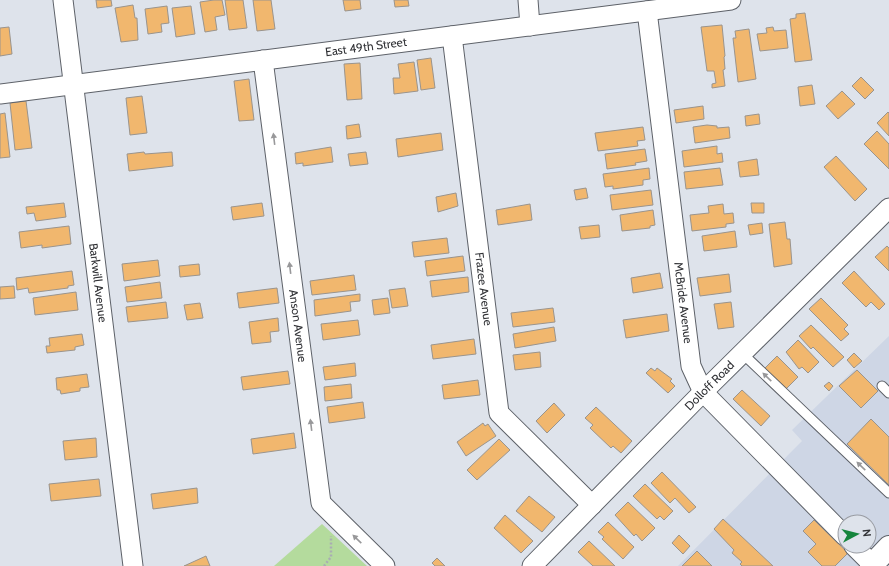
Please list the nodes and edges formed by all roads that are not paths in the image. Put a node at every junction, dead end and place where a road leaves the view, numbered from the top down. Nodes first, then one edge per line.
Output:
1 (63, 0) edge
2 (528, 0) edge
3 (731, 0) edge
4 (647, 11) junction
5 (530, 26) junction
6 (452, 36) junction
7 (263, 60) junction
8 (72, 85) junction
9 (0, 94) edge
10 (889, 208) edge
11 (742, 353) junction
12 (882, 386) dead end
13 (703, 392) junction
14 (889, 393) edge
15 (889, 493) edge
16 (592, 505) junction
17 (837, 528) edge
18 (889, 547) edge
19 (862, 554) edge
20 (872, 565) edge
21 (133, 566) edge
22 (385, 566) edge
23 (532, 566) edge

1 - 8 street, Barkwill Avenue
2 - 5 street
3 - 4 street, East 49th Street
4 - 5 street, East 49th Street
4 - 13 street, McBride Avenue
5 - 6 street, East 49th Street
6 - 7 street, East 49th Street
6 - 16 street, Frazee Avenue
7 - 8 street, East 49th Street
22 -> 7 street, Anson Avenue
8 - 9 street, East 49th Street
8 - 21 street, Barkwill Avenue
10 - 11 street, Dolloff Road
11 - 13 street, Dolloff Road
15 -> 11 lane
12 - 14 lane
13 - 16 street, Dolloff Road
13 - 17 street, McBride Avenue
16 - 23 street, Dolloff Road
18 - 20 main road
19 - 20 street

